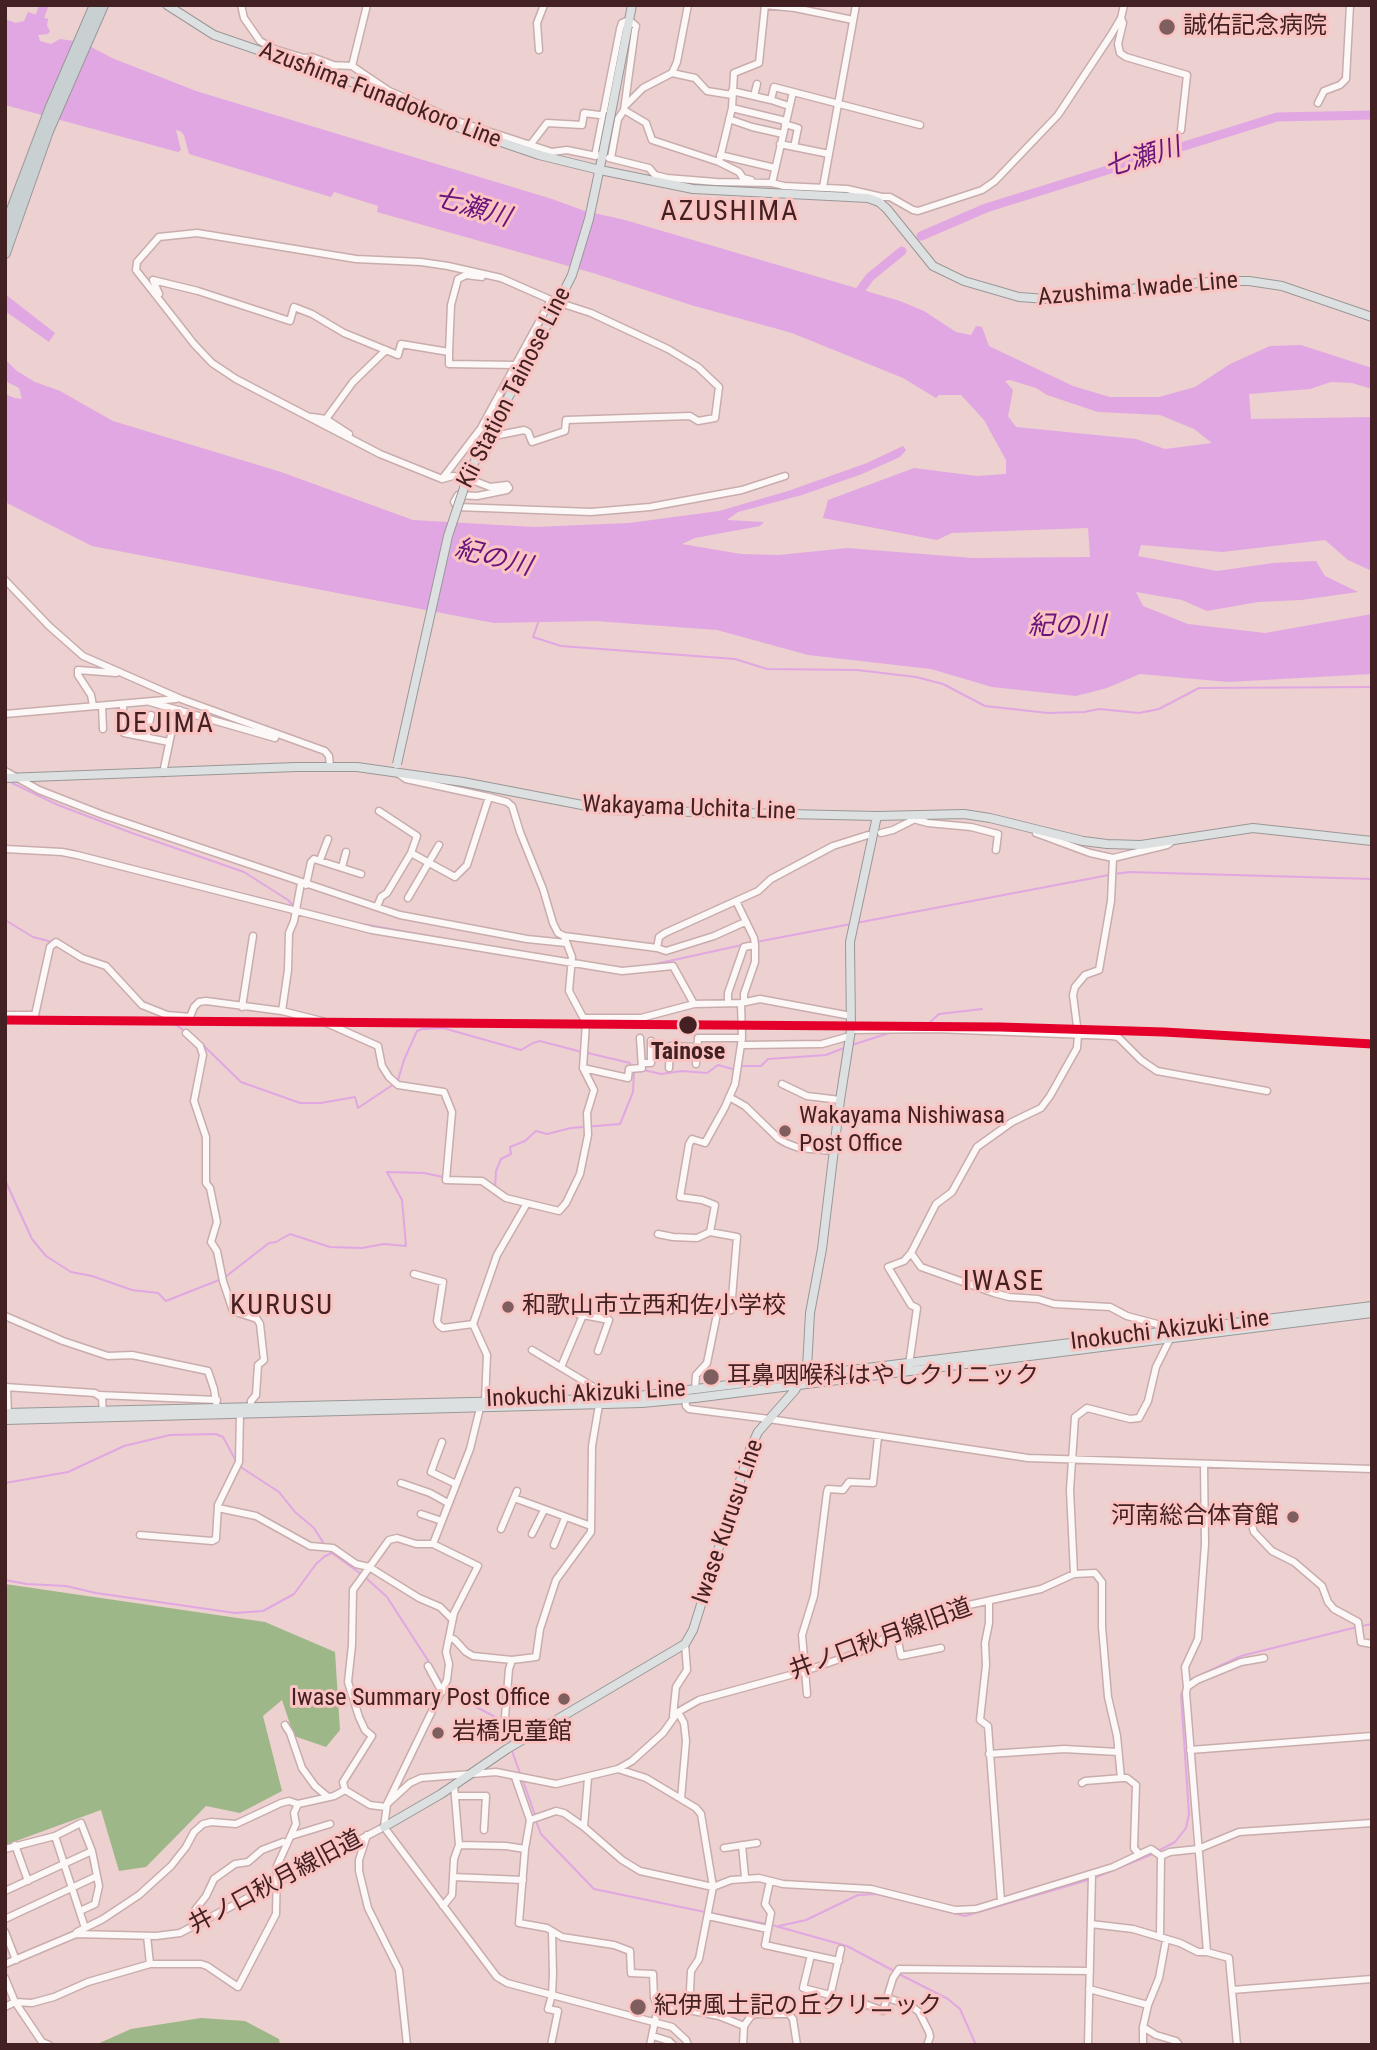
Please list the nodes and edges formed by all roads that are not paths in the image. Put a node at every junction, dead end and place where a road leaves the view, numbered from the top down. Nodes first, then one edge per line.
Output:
1 (167, 5) edge
2 (241, 5) edge
3 (367, 5) edge
4 (544, 5) edge
5 (632, 5) edge
6 (688, 5) edge
7 (764, 5) edge
8 (856, 5) edge
9 (1124, 5) edge
10 (1350, 5) edge
11 (100, 6) edge
12 (1121, 18) junction
13 (629, 20) junction
14 (853, 20) junction
15 (539, 50) dead end
16 (336, 66) junction
17 (352, 66) junction
18 (308, 67) junction
19 (672, 73) junction
20 (757, 84) dead end
21 (387, 90) junction
22 (793, 92) junction
23 (732, 93) junction
24 (754, 96) junction
25 (771, 100) junction
26 (1318, 103) dead end
27 (838, 104) junction
28 (789, 106) junction
29 (413, 108) junction
30 (624, 108) junction
31 (732, 108) junction
32 (611, 116) junction
33 (729, 119) junction
34 (785, 122) junction
35 (920, 125) dead end
36 (1181, 130) dead end
37 (783, 134) junction
38 (531, 144) junction
39 (780, 144) junction
40 (794, 147) junction
41 (830, 154) junction
42 (603, 156) junction
43 (719, 158) junction
44 (775, 168) junction
45 (599, 175) junction
46 (768, 183) junction
47 (784, 186) junction
48 (823, 187) junction
49 (751, 191) junction
50 (881, 200) junction
51 (5, 228) edge
52 (5, 253) edge
53 (501, 278) junction
54 (557, 301) junction
55 (165, 306) junction
56 (1372, 317) edge
57 (386, 350) junction
58 (449, 352) junction
59 (517, 365) junction
60 (507, 389) junction
61 (303, 415) junction
62 (326, 419) junction
63 (485, 453) dead end
64 (380, 454) junction
65 (785, 477) dead end
66 (467, 478) junction
67 (442, 479) junction
68 (5, 580) edge
69 (118, 673) junction
70 (181, 699) junction
71 (145, 701) junction
72 (124, 704) junction
73 (93, 706) junction
74 (102, 706) junction
75 (180, 710) junction
76 (5, 714) edge
77 (151, 715) dead end
78 (103, 729) dead end
79 (146, 737) junction
80 (169, 742) junction
81 (301, 743) junction
82 (330, 766) junction
83 (396, 767) junction
84 (5, 771) edge
85 (163, 773) junction
86 (5, 778) edge
87 (19, 778) junction
88 (489, 797) junction
89 (379, 811) dead end
90 (877, 816) junction
91 (917, 817) junction
92 (1033, 829) junction
93 (881, 833) dead end
94 (868, 835) dead end
95 (328, 839) dead end
96 (1174, 840) junction
97 (1372, 841) edge
98 (439, 845) dead end
99 (5, 849) edge
100 (996, 850) dead end
101 (346, 852) dead end
102 (411, 853) junction
103 (1113, 858) junction
104 (320, 860) junction
105 (428, 863) junction
106 (342, 867) junction
107 (361, 874) dead end
108 (303, 884) junction
109 (408, 898) dead end
110 (736, 901) junction
111 (377, 907) junction
112 (295, 912) junction
113 (745, 922) junction
114 (253, 936) dead end
115 (565, 940) junction
116 (755, 944) junction
117 (657, 948) junction
118 (667, 953) junction
119 (573, 961) junction
120 (672, 965) junction
121 (743, 1002) junction
122 (728, 1003) junction
123 (694, 1004) junction
124 (242, 1007) junction
125 (282, 1011) junction
126 (5, 1015) edge
127 (851, 1016) junction
128 (584, 1018) junction
129 (186, 1033) dead end
130 (850, 1033) junction
131 (1078, 1034) junction
132 (640, 1038) dead end
133 (651, 1041) dead end
134 (742, 1042) junction
135 (697, 1047) junction
136 (642, 1063) junction
137 (696, 1064) dead end
138 (583, 1068) junction
139 (669, 1068) dead end
140 (782, 1084) dead end
141 (1267, 1091) dead end
142 (729, 1097) junction
143 (840, 1100) junction
144 (833, 1151) junction
145 (526, 1205) junction
146 (710, 1232) junction
147 (659, 1234) dead end
148 (911, 1252) junction
149 (414, 1274) dead end
150 (1372, 1308) edge
151 (568, 1312) dead end
152 (583, 1315) junction
153 (5, 1316) edge
154 (473, 1324) junction
155 (1162, 1333) junction
156 (1172, 1334) junction
157 (532, 1350) dead end
158 (598, 1350) dead end
159 (561, 1367) junction
160 (909, 1367) junction
161 (802, 1380) junction
162 (6, 1387) edge
163 (695, 1390) junction
164 (99, 1395) junction
165 (685, 1399) junction
166 (599, 1402) junction
167 (217, 1404) junction
168 (482, 1404) junction
169 (239, 1410) junction
170 (251, 1410) junction
171 (103, 1413) junction
172 (7, 1416) edge
173 (769, 1419) junction
174 (878, 1437) junction
175 (442, 1442) dead end
176 (1071, 1460) junction
177 (1204, 1465) junction
178 (1372, 1469) edge
179 (401, 1483) dead end
180 (456, 1484) junction
181 (517, 1490) dead end
182 (514, 1498) junction
183 (448, 1503) junction
184 (218, 1508) junction
185 (544, 1510) junction
186 (421, 1514) dead end
187 (1204, 1516) junction
188 (565, 1518) junction
189 (442, 1521) junction
190 (590, 1527) junction
191 (501, 1529) dead end
192 (532, 1534) dead end
193 (140, 1535) dead end
194 (433, 1544) junction
195 (554, 1545) dead end
196 (368, 1569) junction
197 (1074, 1574) junction
198 (989, 1601) junction
199 (452, 1619) junction
200 (896, 1631) junction
201 (449, 1637) junction
202 (685, 1644) junction
203 (1372, 1644) edge
204 (941, 1648) dead end
205 (1264, 1658) dead end
206 (512, 1660) junction
207 (428, 1666) dead end
208 (805, 1671) junction
209 (1187, 1687) junction
210 (443, 1691) junction
211 (807, 1694) dead end
212 (676, 1714) junction
213 (285, 1725) dead end
214 (1372, 1736) edge
215 (513, 1746) junction
216 (1190, 1750) junction
217 (1118, 1752) junction
218 (989, 1754) junction
219 (618, 1769) junction
220 (470, 1773) junction
221 (516, 1777) junction
222 (588, 1778) junction
223 (1122, 1778) junction
224 (1082, 1783) dead end
225 (454, 1785) junction
226 (345, 1790) junction
227 (455, 1796) junction
228 (328, 1797) junction
229 (681, 1798) junction
230 (298, 1804) junction
231 (386, 1809) junction
232 (530, 1819) junction
233 (1372, 1823) edge
234 (330, 1824) dead end
235 (384, 1827) junction
236 (584, 1827) junction
237 (484, 1830) dead end
238 (367, 1835) junction
239 (55, 1836) junction
240 (291, 1836) junction
241 (287, 1843) junction
242 (757, 1843) dead end
243 (15, 1845) junction
244 (459, 1845) junction
245 (742, 1845) junction
246 (724, 1848) dead end
247 (5, 1849) edge
248 (525, 1849) junction
249 (1198, 1849) junction
250 (92, 1852) junction
251 (1139, 1854) junction
252 (1160, 1855) junction
253 (64, 1865) junction
254 (1092, 1874) junction
255 (97, 1876) junction
256 (453, 1877) junction
257 (745, 1877) junction
258 (523, 1880) junction
259 (28, 1881) junction
260 (770, 1881) junction
261 (276, 1884) junction
262 (713, 1887) junction
263 (72, 1888) junction
264 (5, 1891) edge
265 (1001, 1901) junction
266 (443, 1906) junction
267 (80, 1911) junction
268 (708, 1916) junction
269 (5, 1919) edge
270 (201, 1923) junction
271 (1091, 1924) junction
272 (85, 1928) junction
273 (768, 1929) junction
274 (5, 1932) edge
275 (552, 1932) junction
276 (76, 1934) junction
277 (147, 1936) junction
278 (1163, 1939) junction
279 (842, 1949) dead end
280 (1207, 1952) junction
281 (811, 1955) junction
282 (16, 1960) junction
283 (839, 1961) junction
284 (5, 1964) edge
285 (150, 1964) junction
286 (1090, 1970) junction
287 (5, 1978) edge
288 (1372, 1979) edge
289 (1089, 1989) junction
290 (1232, 1990) junction
291 (552, 1995) junction
292 (830, 1995) junction
293 (887, 1998) junction
294 (15, 2002) junction
295 (865, 2004) dead end
296 (828, 2005) dead end
297 (1148, 2005) junction
298 (5, 2007) edge
299 (658, 2007) junction
300 (688, 2010) junction
301 (654, 2022) junction
302 (744, 2026) junction
303 (1143, 2028) junction
304 (653, 2036) junction
305 (49, 2045) edge
306 (407, 2045) edge
307 (551, 2045) edge
308 (650, 2045) edge
309 (673, 2045) edge
310 (688, 2045) edge
311 (743, 2045) edge
312 (797, 2045) edge
313 (926, 2045) edge
314 (1088, 2045) edge
315 (1143, 2045) edge
316 (1179, 2045) edge
317 (1237, 2045) edge

1 - 18 main road, Azushima Funadokoro Line
2 - 16 street
3 - 17 street
4 - 15 street
5 - 13 main road, Kii Station Tainose Line
6 - 19 street
7 - 14 street
7 - 23 street
8 - 14 street
9 - 12 street
10 - 26 street
11 - 51 highway
11 - 52 highway
12 - 36 street
12 - 50 street
13 - 30 street
13 - 32 main road, Kii Station Tainose Line
14 - 27 street
16 - 17 street
16 - 18 street
17 - 21 street
18 - 29 main road, Azushima Funadokoro Line
19 - 23 street
19 - 30 street
20 - 24 street
21 - 29 street
21 - 38 street
22 - 25 street
22 - 27 street
22 - 28 street
23 - 24 street
23 - 31 street
24 - 25 street
25 - 28 street
27 - 35 street
27 - 41 street
28 - 34 street
29 - 45 main road, Azushima Funadokoro Line
30 - 32 street
30 - 43 street
31 - 33 street
31 - 34 street
32 - 38 street
32 - 42 main road, Kii Station Tainose Line, bridge
33 - 37 street
33 - 43 street
34 - 37 street
34 - 40 street
37 - 39 street
38 - 42 street
39 - 40 street
39 - 44 street
40 - 41 street
41 - 48 street
42 - 45 main road, Kii Station Tainose Line
42 - 46 street
43 - 44 street
43 - 46 street
44 - 46 street
45 - 49 main road
45 - 54 main road, Kii Station Tainose Line
46 - 47 street
47 - 48 street
47 - 49 street
48 - 50 street
49 - 50 main road
50 - 56 main road, Azushima Iwade Line
53 - 54 street
53 - 55 street
53 - 58 street
54 - 59 street
54 - 60 main road, Kii Station Tainose Line
54 - 63 street
55 - 57 street
55 - 61 street
57 - 58 street
57 - 62 street
58 - 59 street
59 - 60 street
60 - 66 main road, Kii Station Tainose Line
60 - 67 street
61 - 62 street
61 - 64 street
62 - 64 street
64 - 67 street
65 - 66 street
66 - 67 street
66 - 83 main road, Kii Station Tainose Line, bridge
68 - 69 street
69 - 70 street
69 - 73 street
70 - 71 street
70 - 81 street
71 - 72 street
71 - 75 street
72 - 74 street
72 - 79 street
73 - 74 street
73 - 76 street
74 - 78 street
75 - 80 street
75 - 81 street
77 - 79 street
79 - 80 street
80 - 85 street
81 - 82 street
82 - 83 main road, Wakayama Uchita Line
82 - 85 main road, Wakayama Uchita Line
83 - 88 street
83 - 90 main road, Wakayama Uchita Line
84 - 87 street
85 - 87 main road, Wakayama Uchita Line
86 - 87 main road, Wakayama Uchita Line
87 - 108 street
88 - 105 street
88 - 115 street
89 - 102 street
90 - 91 main road, Wakayama Uchita Line
90 - 127 main road
91 - 92 main road, Wakayama Uchita Line
91 - 93 street
91 - 100 street
92 - 96 main road, Wakayama Uchita Line
92 - 103 street
94 - 110 street
95 - 104 street
96 - 97 main road, Wakayama Uchita Line
96 - 103 street
98 - 105 street
99 - 112 street
101 - 106 street
102 - 105 street
102 - 111 street
103 - 131 street
104 - 106 street
104 - 108 street
105 - 109 street
106 - 107 street
108 - 111 street
108 - 112 street
110 - 113 street
110 - 117 street
111 - 115 street
112 - 119 street
112 - 125 street
113 - 116 street
113 - 118 street
114 - 124 street
115 - 117 street
115 - 119 street
116 - 121 street
116 - 122 street
117 - 118 street
118 - 120 street
119 - 120 street
119 - 128 street
120 - 123 street
121 - 122 street
121 - 127 street
121 - 134 street
122 - 123 street
123 - 128 street
124 - 125 street
124 - 126 street
125 - 145 street
127 - 130 main road
128 - 138 street
129 - 170 street
130 - 131 street
130 - 134 street
130 - 143 main road
131 - 141 street
131 - 148 street
132 - 136 street
133 - 136 street
134 - 135 street
134 - 142 street
135 - 137 street
135 - 139 street
136 - 138 street
138 - 145 street
140 - 143 street
142 - 144 street
142 - 146 street
143 - 144 main road
144 - 161 main road
145 - 154 street
146 - 147 street
146 - 163 street
148 - 155 street
148 - 160 street
149 - 154 street
150 - 156 main road, Inokuchi Akizuki Line
151 - 152 street
152 - 158 street
152 - 159 street
153 - 167 street
154 - 168 street
155 - 156 main road, Inokuchi Akizuki Line
155 - 160 main road, Inokuchi Akizuki Line
156 - 160 main road, Inokuchi Akizuki Line
156 - 176 street
157 - 159 street
159 - 166 street
160 - 161 main road, Inokuchi Akizuki Line
161 - 163 main road, Inokuchi Akizuki Line
161 - 165 main road, Inokuchi Akizuki Line
161 - 173 main road, Iwase Kurusu Line
162 - 164 street
162 - 172 street
163 - 166 main road, Inokuchi Akizuki Line
164 - 167 street
164 - 171 street
165 - 166 main road, Inokuchi Akizuki Line
165 - 173 street
166 - 168 main road, Inokuchi Akizuki Line
166 - 190 street
167 - 169 main road, Inokuchi Akizuki Line
167 - 171 main road, Inokuchi Akizuki Line
168 - 170 main road, Inokuchi Akizuki Line
168 - 180 street
169 - 170 main road, Inokuchi Akizuki Line
169 - 171 main road, Inokuchi Akizuki Line
169 - 184 street
171 - 172 main road, Inokuchi Akizuki Line
173 - 174 street
173 - 202 main road, Iwase Kurusu Line
174 - 176 street
174 - 208 street
175 - 180 street
176 - 177 street
176 - 197 street
177 - 178 street
177 - 187 street
179 - 183 street
180 - 183 street
181 - 182 street
182 - 185 street
182 - 191 street
183 - 189 street
184 - 193 street
184 - 196 street
185 - 188 street
185 - 192 street
186 - 189 street
187 - 203 street
187 - 209 street
188 - 190 street
188 - 195 street
189 - 194 street
190 - 206 street
194 - 196 street
194 - 199 street
196 - 199 street
196 - 226 street
197 - 198 street, 井ノ口秋月線旧道
197 - 217 street
198 - 200 street, 井ノ口秋月線旧道
198 - 218 street
199 - 201 street
200 - 204 street
200 - 208 street, 井ノ口秋月線旧道
201 - 206 street
201 - 210 street
202 - 212 street
202 - 215 main road
205 - 209 street
206 - 215 street
207 - 210 street
208 - 211 street
208 - 212 street, 井ノ口秋月線旧道
209 - 216 street
210 - 231 street
212 - 219 street, 井ノ口秋月線旧道
212 - 229 street
213 - 228 street
214 - 216 street
215 - 220 main road
216 - 249 street
217 - 218 street
217 - 223 street
218 - 265 street
219 - 222 street, 井ノ口秋月線旧道
219 - 229 street
220 - 221 street, 井ノ口秋月線旧道
220 - 225 main road
220 - 231 street, 井ノ口秋月線旧道
221 - 222 street, 井ノ口秋月線旧道
221 - 232 street
222 - 236 street
223 - 224 street
223 - 251 street
225 - 227 street
225 - 235 main road
226 - 228 street
226 - 231 street
227 - 237 street
227 - 244 street
228 - 230 street
229 - 262 street
230 - 240 street
230 - 272 street
231 - 235 street
232 - 236 street
232 - 248 street
233 - 249 street
234 - 240 street
235 - 238 street, 井ノ口秋月線旧道
235 - 266 street
236 - 262 street
238 - 261 street, 井ノ口秋月線旧道
238 - 306 street
239 - 243 street
239 - 250 street
239 - 253 street
240 - 241 street
241 - 261 street
241 - 270 street
242 - 245 street
243 - 247 street
243 - 259 street
244 - 248 street
244 - 256 street
245 - 246 street
245 - 257 street
248 - 258 street
249 - 252 street
249 - 280 street
250 - 253 street
250 - 255 street
251 - 252 street
251 - 254 street
252 - 278 street
253 - 259 street
253 - 263 street
254 - 265 street
254 - 271 street
255 - 263 street
255 - 267 street
256 - 258 street
256 - 266 street
257 - 260 street
257 - 262 street
258 - 275 street
259 - 264 street
260 - 265 street
260 - 273 street
261 - 270 street, 井ノ口秋月線旧道
261 - 285 street
262 - 268 street
263 - 267 street
263 - 269 street
266 - 291 street
267 - 272 street
268 - 273 street
268 - 300 street
270 - 277 street, 井ノ口秋月線旧道
271 - 278 street
271 - 286 street
272 - 276 street
273 - 281 street
274 - 282 street
275 - 291 street
275 - 299 street
276 - 277 street, 井ノ口秋月線旧道
276 - 282 street, 井ノ口秋月線旧道
277 - 285 street
278 - 280 street
278 - 297 street
279 - 283 street
280 - 290 street
281 - 283 street
281 - 292 street
282 - 284 street, 井ノ口秋月線旧道
283 - 292 street
285 - 294 street
286 - 289 street
286 - 293 street
287 - 294 street
288 - 290 street
289 - 297 street
289 - 314 street
290 - 317 street
291 - 301 street
291 - 307 street
292 - 296 street
293 - 295 street
293 - 313 street
294 - 298 street
294 - 305 street
297 - 303 street
299 - 300 street
299 - 301 street
300 - 302 street
301 - 304 street
301 - 310 street
302 - 311 street
302 - 312 street
303 - 315 street
303 - 316 street
304 - 308 street
304 - 309 street

